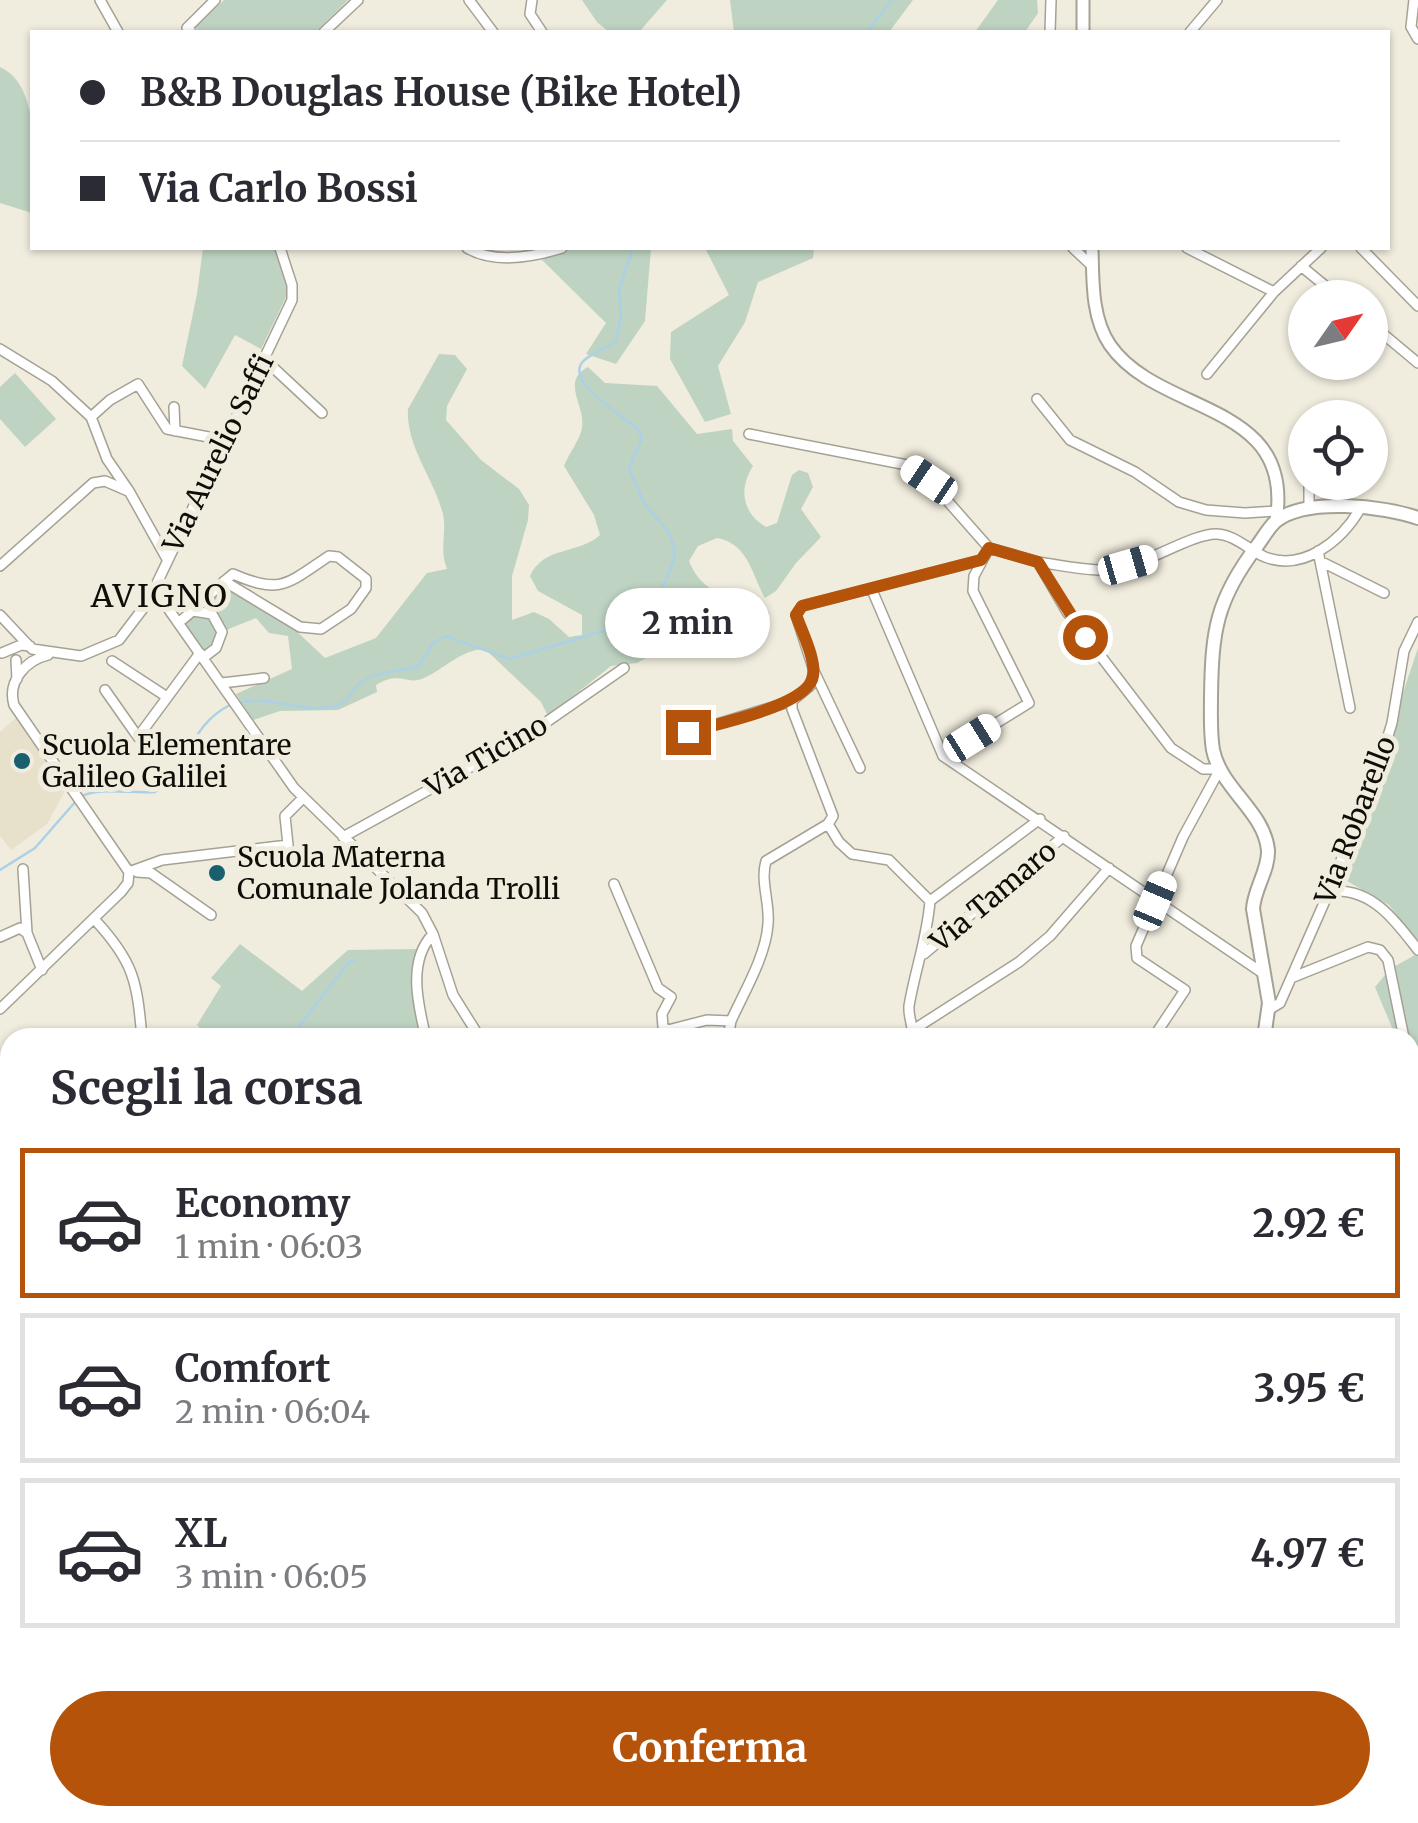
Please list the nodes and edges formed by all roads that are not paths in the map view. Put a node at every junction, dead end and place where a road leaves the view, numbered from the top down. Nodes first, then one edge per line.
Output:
1 (100, 0) edge
2 (215, 0) edge
3 (358, 0) edge
4 (469, 0) edge
5 (532, 0) edge
6 (1051, 0) edge
7 (1083, 0) edge
8 (1217, 0) edge
9 (1414, 0) edge
10 (117, 30) edge
11 (189, 30) edge
12 (326, 30) edge
13 (492, 30) edge
14 (541, 30) edge
15 (1050, 30) edge
16 (1083, 30) edge
17 (1192, 30) edge
18 (1418, 39) edge
19 (281, 250) edge
20 (474, 250) edge
21 (1075, 250) edge
22 (1092, 250) edge
23 (1190, 250) edge
24 (1318, 250) edge
25 (1362, 250) edge
26 (541, 251) edge
27 (1302, 266) junction
28 (1093, 267) junction
29 (1319, 280) edge
30 (1274, 292) junction
31 (1418, 306) edge
32 (1388, 338) edge
33 (1, 352) edge
34 (264, 359) junction
35 (1418, 363) edge
36 (1207, 374) dead end
37 (1038, 400) dead end
38 (174, 407) dead end
39 (322, 413) dead end
40 (91, 417) junction
41 (175, 431) junction
42 (749, 434) dead end
43 (224, 440) junction
44 (130, 491) junction
45 (1309, 500) edge
46 (1309, 508) junction
47 (1360, 509) junction
48 (1277, 516) junction
49 (1418, 518) edge
50 (989, 548) junction
51 (1254, 550) junction
52 (1319, 556) junction
53 (168, 559) junction
54 (981, 560) junction
55 (1038, 562) junction
56 (0, 566) edge
57 (224, 581) junction
58 (872, 590) junction
59 (1384, 593) dead end
60 (151, 595) junction
61 (194, 611) junction
62 (0, 615) edge
63 (1418, 622) edge
64 (178, 623) junction
65 (23, 651) junction
66 (1, 653) edge
67 (201, 655) junction
68 (112, 662) dead end
69 (624, 668) dead end
70 (814, 670) junction
71 (264, 678) dead end
72 (222, 683) junction
73 (105, 690) dead end
74 (167, 697) junction
75 (792, 700) junction
76 (1350, 708) dead end
77 (688, 732) dead end
78 (943, 756) junction
79 (860, 768) dead end
80 (1220, 769) junction
81 (303, 798) junction
82 (1040, 819) junction
83 (828, 824) junction
84 (1064, 836) junction
85 (343, 837) junction
86 (1109, 868) junction
87 (23, 869) dead end
88 (130, 872) junction
89 (614, 884) dead end
90 (1326, 899) junction
91 (1155, 901) junction
92 (930, 902) junction
93 (210, 915) dead end
94 (95, 920) junction
95 (27, 933) junction
96 (433, 934) junction
97 (0, 937) edge
98 (1418, 950) edge
99 (922, 956) junction
100 (42, 970) junction
101 (1266, 976) junction
102 (1290, 978) junction
103 (0, 1009) edge
104 (1270, 1009) junction
105 (731, 1021) junction
106 (141, 1028) edge
107 (424, 1028) edge
108 (474, 1028) edge
109 (665, 1028) edge
110 (676, 1028) edge
111 (730, 1028) edge
112 (911, 1028) edge
113 (922, 1028) edge
114 (1160, 1028) edge
115 (1266, 1028) edge
116 (1402, 1028) edge

1 - 10 street
2 - 11 street
3 - 12 street
4 - 13 street
5 - 14 street
6 - 15 street
7 - 16 street
8 - 17 street
9 - 18 street
19 - 34 street, Via Aurelio Saffi
20 - 26 street
21 - 28 street
22 - 28 street
23 - 30 street
24 - 27 street
25 - 31 street
27 - 29 street
27 - 30 street
28 - 48 street
30 - 36 street
32 - 35 street
33 - 40 street
34 - 39 street
34 - 43 street, Via Aurelio Saffi
37 - 48 street
38 - 41 street
40 - 41 street
40 - 44 street
41 - 43 street
42 - 50 street
43 - 53 street, Via Aurelio Saffi
44 - 53 street
44 - 56 street
45 - 46 street
46 - 47 main road
46 - 48 main road
47 - 49 main road
47 - 52 street
48 - 51 main road
50 - 54 street
50 - 55 street
51 - 52 street
51 - 55 street
51 - 80 main road
52 - 59 street
52 - 76 street
53 - 60 street, Via Aurelio Saffi
54 - 58 street
54 - 78 street
55 - 80 street
57 - 57 street
57 - 61 street
58 - 70 street
58 - 78 street
60 - 64 street
60 - 65 street, Via Aurelio Saffi
61 - 64 street
61 - 67 street
62 - 65 street
63 - 90 street, Via Robarello
64 - 67 street
65 - 66 street
65 - 88 street
67 - 72 street
67 - 74 street
68 - 74 street
69 - 85 street, Via Ticino
70 - 75 street
70 - 79 street
71 - 72 street
72 - 81 street
73 - 74 street
75 - 77 street
75 - 83 street
78 - 82 street
80 - 91 street
80 - 101 main road
81 - 85 street
81 - 88 street
82 - 84 street
82 - 92 street
83 - 92 street
83 - 105 street
84 - 86 street
84 - 99 street, Via Tamaro
85 - 96 street
86 - 91 street
86 - 113 street
87 - 95 street
88 - 93 street
88 - 94 street
89 - 109 street
90 - 98 street
90 - 102 street, Via Robarello
91 - 101 street
91 - 114 street
92 - 99 street
94 - 100 street
94 - 106 street
95 - 97 street
95 - 100 street
96 - 107 street
96 - 108 street
99 - 112 street
100 - 103 street
101 - 104 main road
102 - 104 street, Via Robarello
102 - 116 street
104 - 115 main road
105 - 110 street
105 - 111 street

